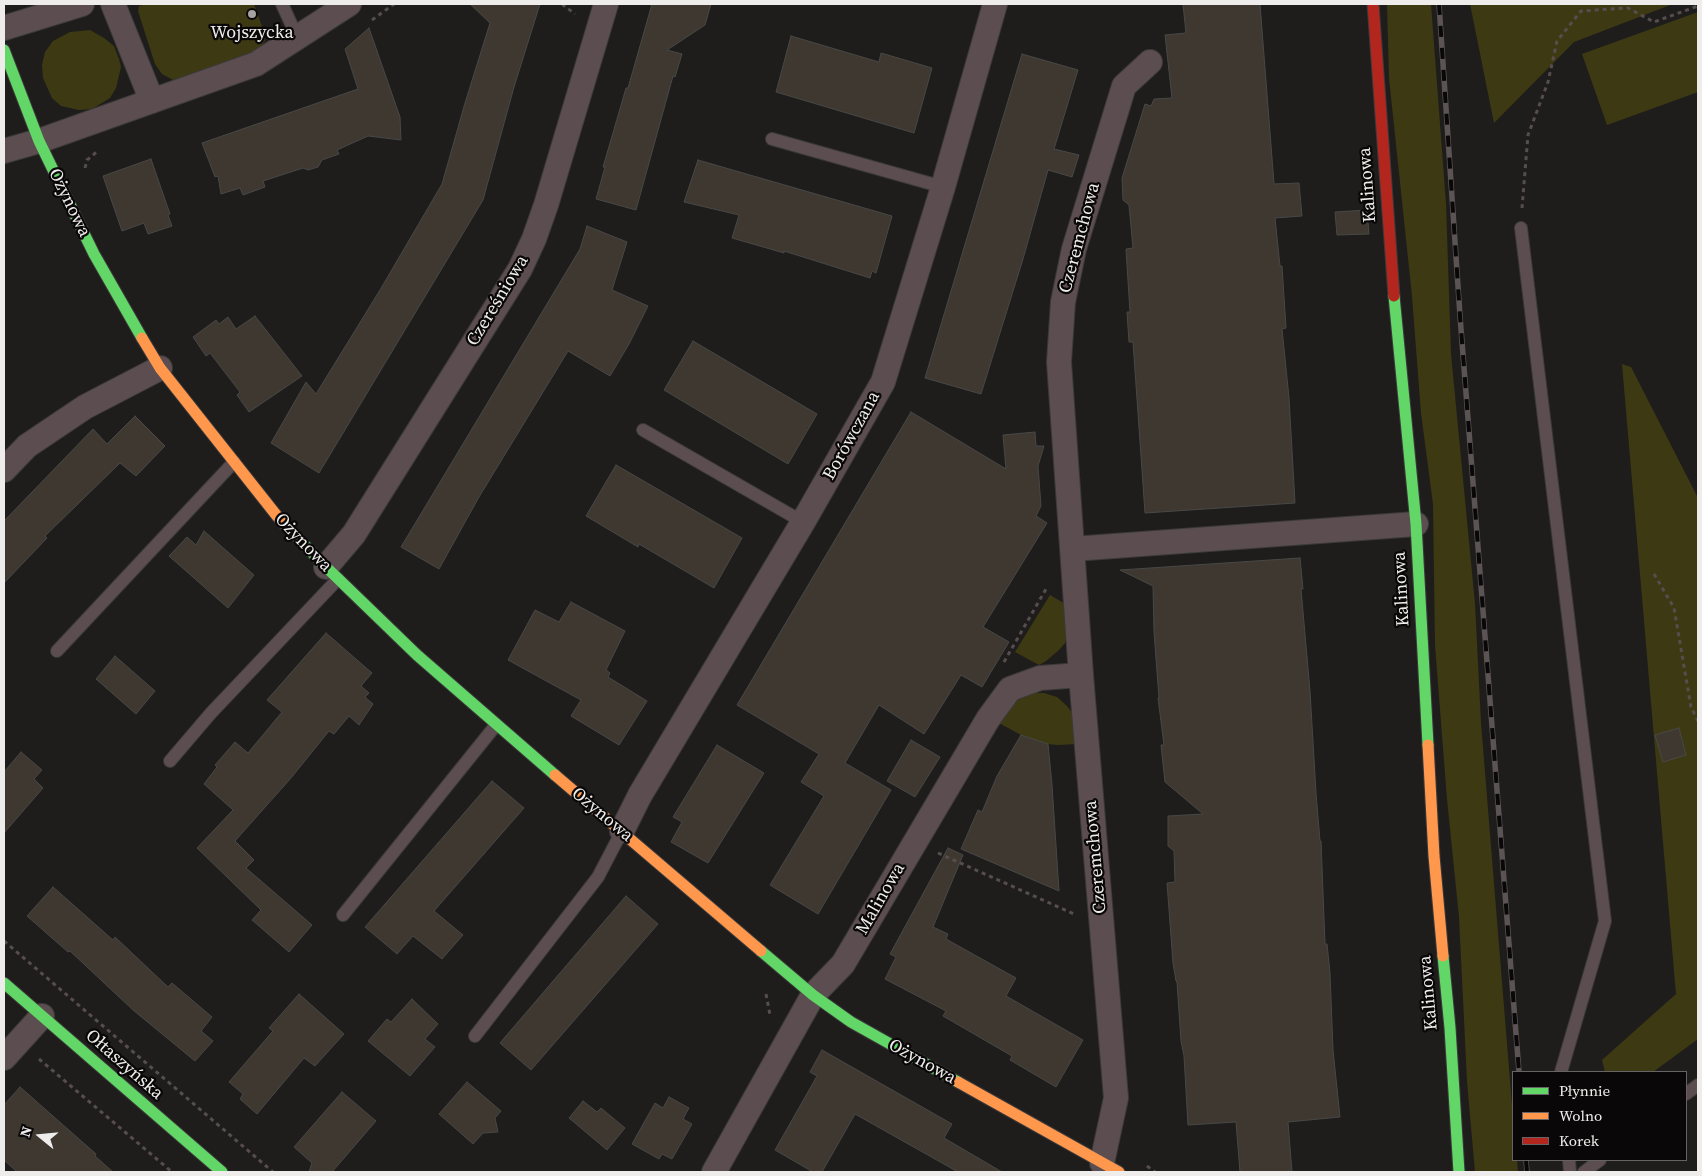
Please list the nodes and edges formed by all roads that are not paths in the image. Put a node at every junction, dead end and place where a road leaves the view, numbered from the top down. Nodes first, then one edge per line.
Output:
1 (82, 4) edge
2 (113, 4) edge
3 (282, 4) edge
4 (349, 4) edge
5 (606, 4) edge
6 (995, 4) edge
7 (1373, 4) edge
8 (4, 28) edge
9 (298, 38) junction
10 (4, 50) edge
11 (1150, 62) dead end
12 (152, 101) junction
13 (772, 139) dead end
14 (39, 141) junction
15 (4, 151) edge
16 (943, 188) junction
17 (1521, 228) road end
18 (160, 368) junction
19 (643, 430) dead end
20 (234, 462) junction
21 (4, 470) edge
22 (803, 522) junction
23 (1416, 524) junction
24 (1073, 549) junction
25 (332, 573) junction
26 (57, 651) dead end
27 (1081, 675) junction
28 (496, 725) junction
29 (170, 761) dead end
30 (622, 831) junction
31 (344, 915) dead end
32 (4, 983) edge
33 (813, 996) junction
34 (42, 1016) junction
35 (475, 1036) dead end
36 (11, 1050) edge
37 (1561, 1071) edge
38 (1698, 1084) edge
39 (1687, 1093) edge
40 (1599, 1161) edge
41 (1110, 1168) edge
42 (222, 1172) edge
43 (714, 1172) edge
44 (1459, 1172) edge
45 (1584, 1172) edge

1 - 8 street
2 - 12 street
3 - 9 lane
4 - 9 street
5 - 25 street, Czereśniowa
6 - 16 street, Borówczana
7 - 23 street, Kalinowa
9 - 12 street
10 - 14 street, Ożynowa
11 - 24 street, Czeremchowa
12 - 14 street
13 - 16 lane
14 - 15 street
14 - 18 street, Ożynowa
16 - 22 street, Borówczana
17 - 37 lane
18 - 20 street, Ożynowa
18 - 21 street
19 - 22 lane
20 - 25 street, Ożynowa
20 - 26 lane
22 - 30 street, Borówczana
23 - 24 street
23 - 44 street, Kalinowa
24 - 27 street, Czeremchowa
25 - 28 street, Ożynowa
25 - 29 lane
27 - 33 street, Malinowa
27 - 41 street, Czeremchowa
28 - 30 street, Ożynowa
28 - 31 lane
30 - 33 street, Ożynowa
30 - 35 lane
32 - 34 street, Ołtaszyńska
33 - 41 street, Ożynowa
33 - 43 street, Malinowa
34 - 36 street
34 - 42 street, Ołtaszyńska
38 - 39 lane
40 - 45 lane

